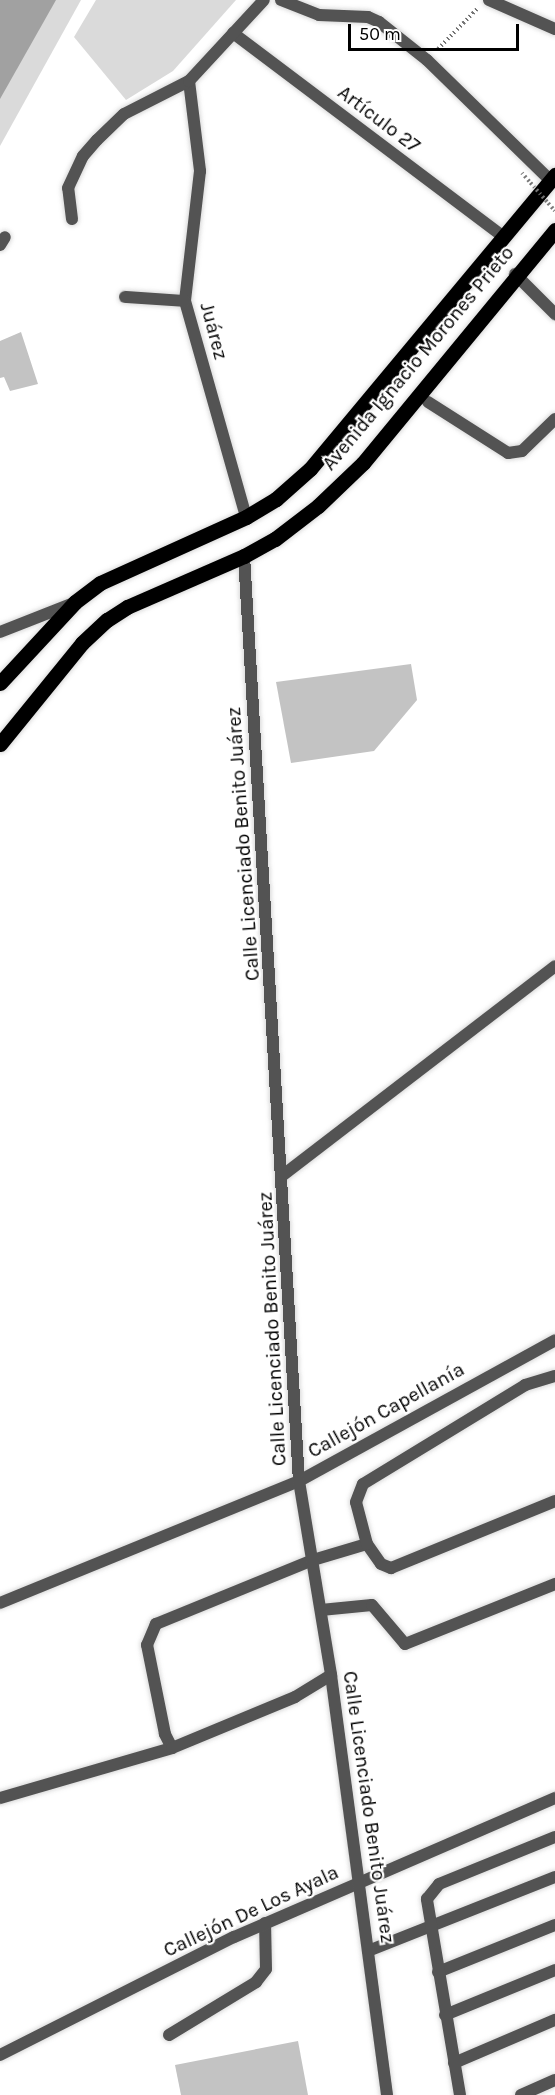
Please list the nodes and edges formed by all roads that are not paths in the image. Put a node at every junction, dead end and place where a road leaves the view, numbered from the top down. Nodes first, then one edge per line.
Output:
1 (264, 0) edge
2 (280, 0) edge
3 (489, 0) edge
4 (555, 29) edge
5 (233, 33) junction
6 (189, 81) junction
7 (552, 178) edge
8 (72, 219) dead end
9 (555, 230) edge
10 (502, 236) junction
11 (515, 274) junction
12 (125, 297) dead end
13 (185, 301) junction
14 (554, 315) edge
15 (428, 402) dead end
16 (555, 419) edge
17 (246, 517) junction
18 (244, 556) junction
19 (75, 602) junction
20 (0, 632) edge
21 (0, 683) edge
22 (0, 744) edge
23 (555, 966) edge
24 (283, 1175) junction
25 (555, 1340) edge
26 (555, 1376) edge
27 (299, 1481) junction
28 (555, 1501) edge
29 (368, 1544) junction
30 (313, 1560) junction
31 (555, 1584) edge
32 (0, 1603) edge
33 (321, 1610) junction
34 (331, 1675) junction
35 (172, 1748) junction
36 (0, 1798) edge
37 (555, 1798) edge
38 (555, 1837) edge
39 (555, 1877) edge
40 (360, 1883) junction
41 (265, 1923) junction
42 (555, 1925) edge
43 (429, 1927) junction
44 (369, 1951) junction
45 (555, 1970) edge
46 (438, 1972) junction
47 (445, 2014) junction
48 (555, 2020) edge
49 (169, 2035) dead end
50 (0, 2055) edge
51 (454, 2062) junction
52 (555, 2080) edge
53 (387, 2095) edge
54 (460, 2095) edge
55 (520, 2095) edge

1 - 5 street
2 - 7 street
3 - 4 street
5 - 6 street
5 - 10 street, Artículo 27
6 - 8 street
6 - 13 street, Juárez
7 - 10 main road, Avenida Ignacio Morones Prieto
9 - 11 main road, Avenida Ignacio Morones Prieto
10 - 17 main road, Avenida Ignacio Morones Prieto
11 - 14 street
11 - 18 main road, Avenida Ignacio Morones Prieto
12 - 13 street
13 - 17 street, Juárez
15 - 16 street
17 - 19 main road, Avenida Ignacio Morones Prieto
18 - 22 main road, Avenida Ignacio Morones Prieto
18 - 24 street, Calle Licenciado Benito Juárez
19 - 20 street
19 - 21 main road, Avenida Ignacio Morones Prieto
23 - 24 street
24 - 27 street, Calle Licenciado Benito Juárez
25 - 27 street, Callejón Capellanía
26 - 29 street
27 - 30 street, Calle Licenciado Benito Juárez
27 - 32 street, Callejón Capellanía
28 - 29 street
29 - 30 street
30 - 33 street, Calle Licenciado Benito Juárez
30 - 35 street
31 - 33 street
33 - 34 street, Calle Licenciado Benito Juárez
34 - 35 street
34 - 40 street, Calle Licenciado Benito Juárez
35 - 36 street
37 - 40 street, Callejón De Los Ayala
38 - 43 street
39 - 43 street
40 - 41 street, Callejón De Los Ayala
40 - 44 street, Calle Licenciado Benito Juárez
41 - 49 street
41 - 50 street, Callejón De Los Ayala
42 - 46 street
43 - 44 street
43 - 46 street
44 - 53 street, Calle Licenciado Benito Juárez
45 - 47 street
46 - 47 street
47 - 51 street
48 - 51 street
51 - 54 street
52 - 55 street

